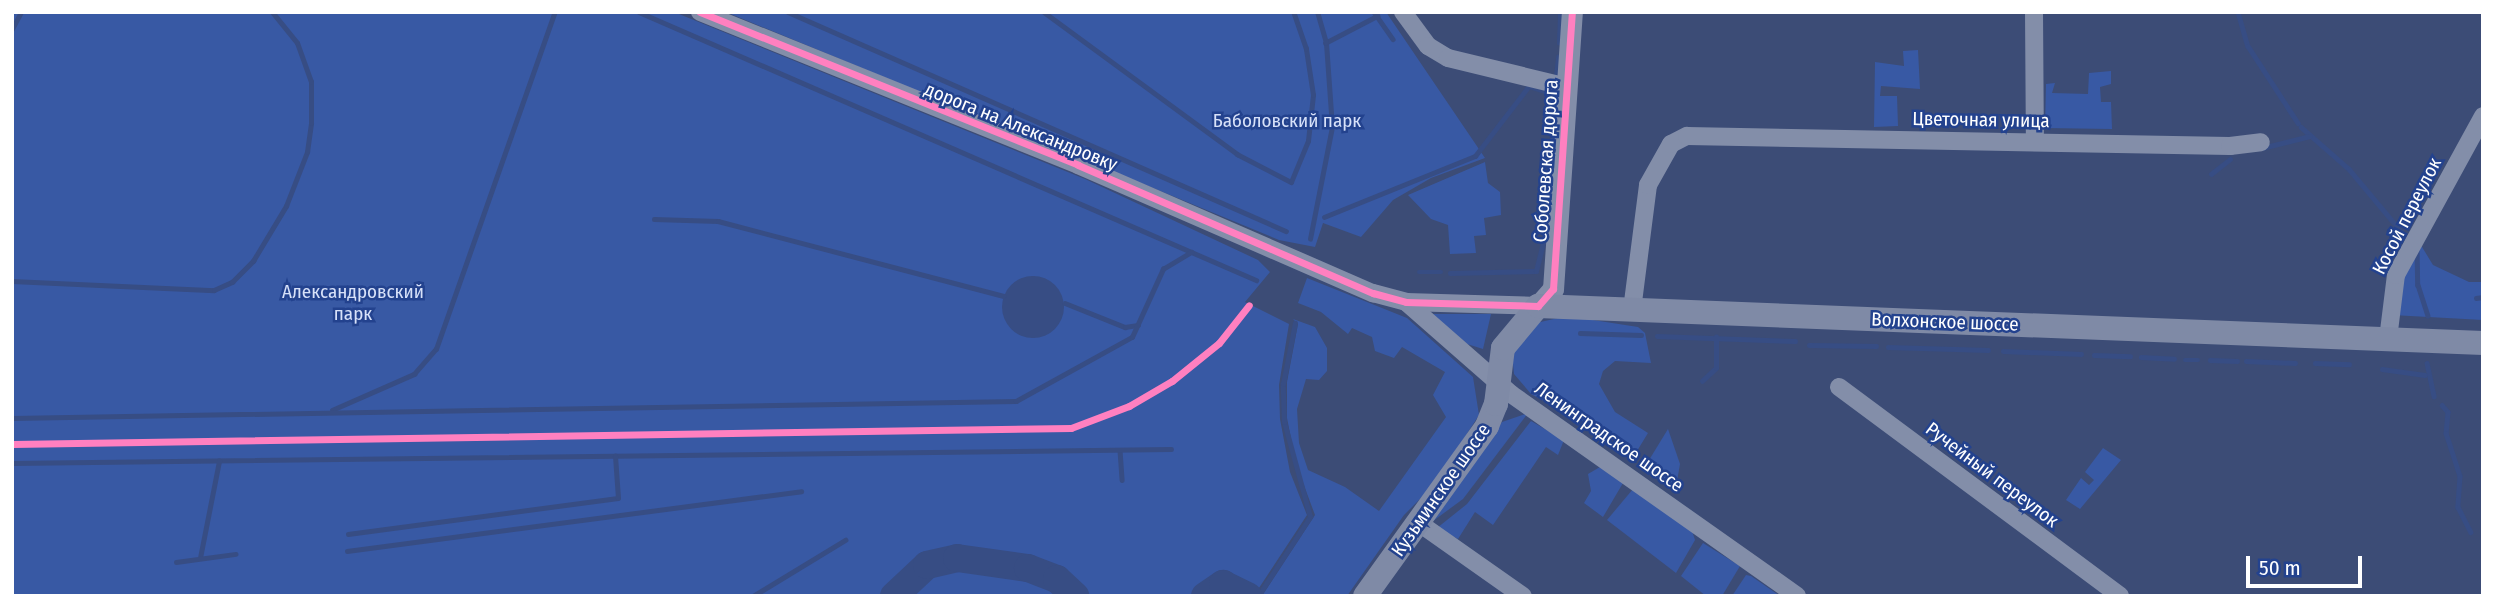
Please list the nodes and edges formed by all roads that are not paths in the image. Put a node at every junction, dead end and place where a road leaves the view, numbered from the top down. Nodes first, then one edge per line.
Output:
1 (700, 12) edge
2 (1403, 12) edge
3 (1572, 12) edge
4 (2034, 12) edge
5 (1568, 87) junction
6 (2483, 116) edge
7 (2035, 141) junction
8 (2261, 142) dead end
9 (1406, 302) junction
10 (1538, 306) junction
11 (1632, 310) junction
12 (2388, 339) junction
13 (2483, 343) edge
14 (1499, 384) junction
15 (1839, 387) dead end
16 (1419, 523) junction
17 (1365, 596) edge
18 (1523, 596) edge
19 (1797, 596) edge
20 (2120, 596) edge

1 - 9 street, дорога на Александровку
2 - 5 street
3 - 5 street, Соболевская дорога
4 - 7 street
5 - 10 street, Соболевская дорога
6 - 12 street, Косой переулок
7 - 8 street, Цветочная улица
7 - 11 street, Цветочная улица
9 - 10 street, Волхонское шоссе
9 - 14 street, Ленинградское шоссе
10 - 11 main road, Волхонское шоссе
10 - 14 main road, Кузьминское шоссе
11 - 12 main road, Волхонское шоссе
12 - 13 main road, Волхонское шоссе
14 - 16 main road, Кузьминское шоссе
14 - 19 street, Ленинградское шоссе
15 - 20 street, Ручейный переулок
16 - 17 main road, Кузьминское шоссе
16 - 18 street

